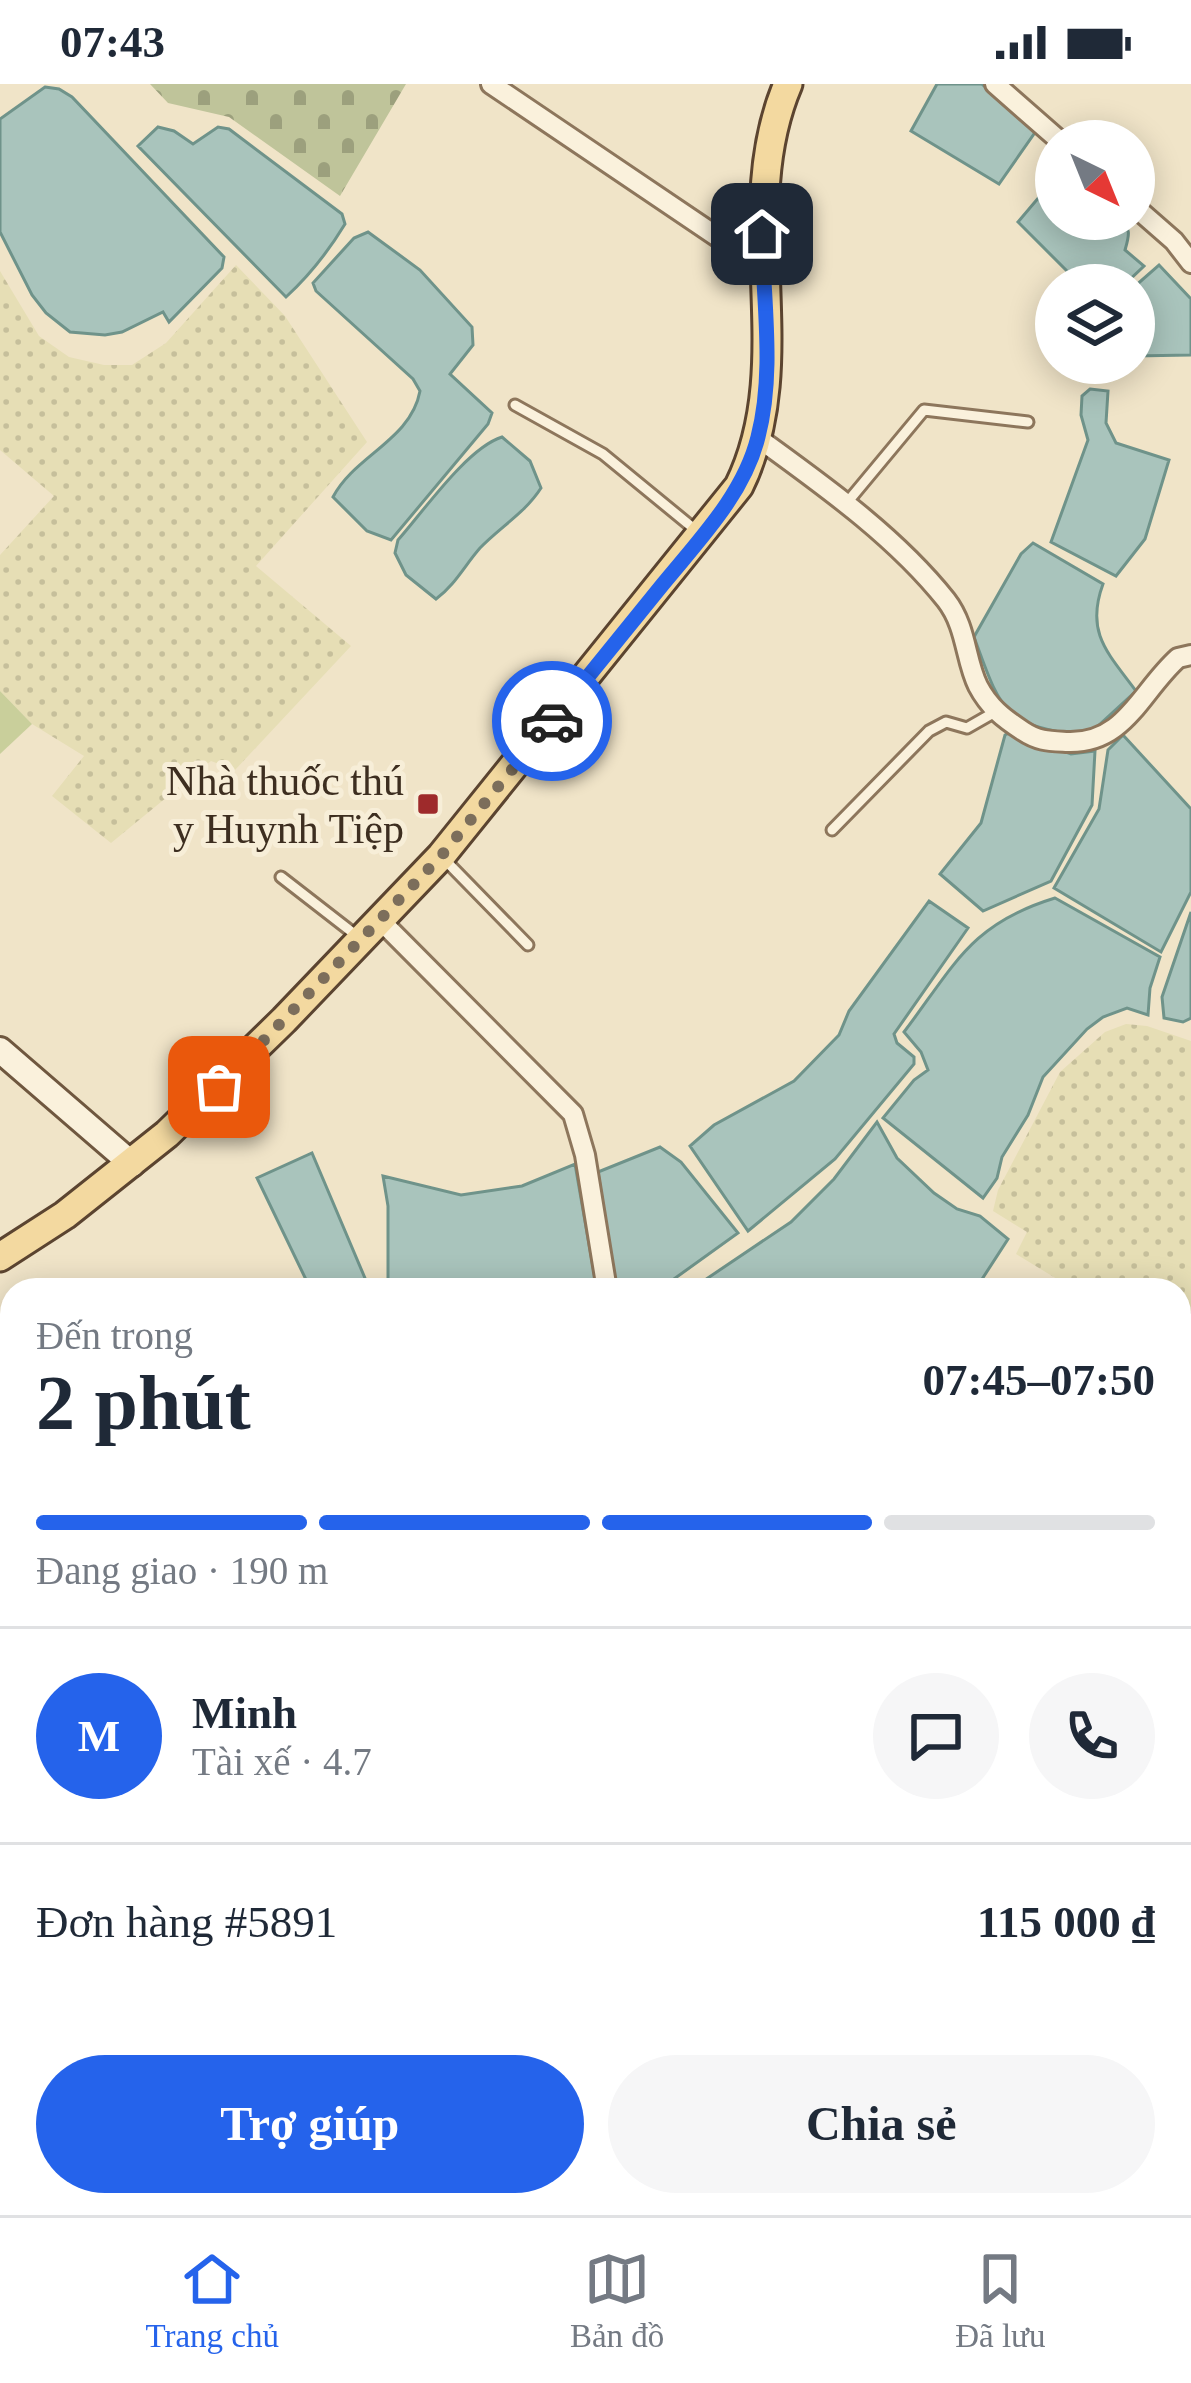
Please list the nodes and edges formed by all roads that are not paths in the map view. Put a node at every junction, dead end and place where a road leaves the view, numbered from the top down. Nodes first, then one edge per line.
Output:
1 (491, 84) edge
2 (788, 84) edge
3 (995, 84) edge
4 (1036, 120) edge
5 (1155, 224) edge
6 (1191, 262) edge
7 (762, 267) junction
8 (515, 405) dead end
9 (1028, 422) dead end
10 (758, 438) junction
11 (845, 505) junction
12 (702, 536) junction
13 (1191, 655) edge
14 (995, 712) junction
15 (832, 830) dead end
16 (441, 856) junction
17 (281, 877) dead end
18 (369, 928) junction
19 (528, 945) dead end
20 (0, 1050) edge
21 (132, 1163) junction
22 (0, 1257) edge
23 (605, 1278) edge

1 - 7 street
2 - 7 main road
3 - 4 street
5 - 6 street
7 - 10 main road
8 - 12 lane
9 - 11 lane
10 - 11 street
10 - 12 main road
11 - 14 street
12 - 16 main road
13 - 14 street
14 - 15 lane
16 - 18 main road
16 - 19 lane
17 - 18 lane
18 - 21 main road
18 - 23 street
20 - 21 street
21 - 22 main road

